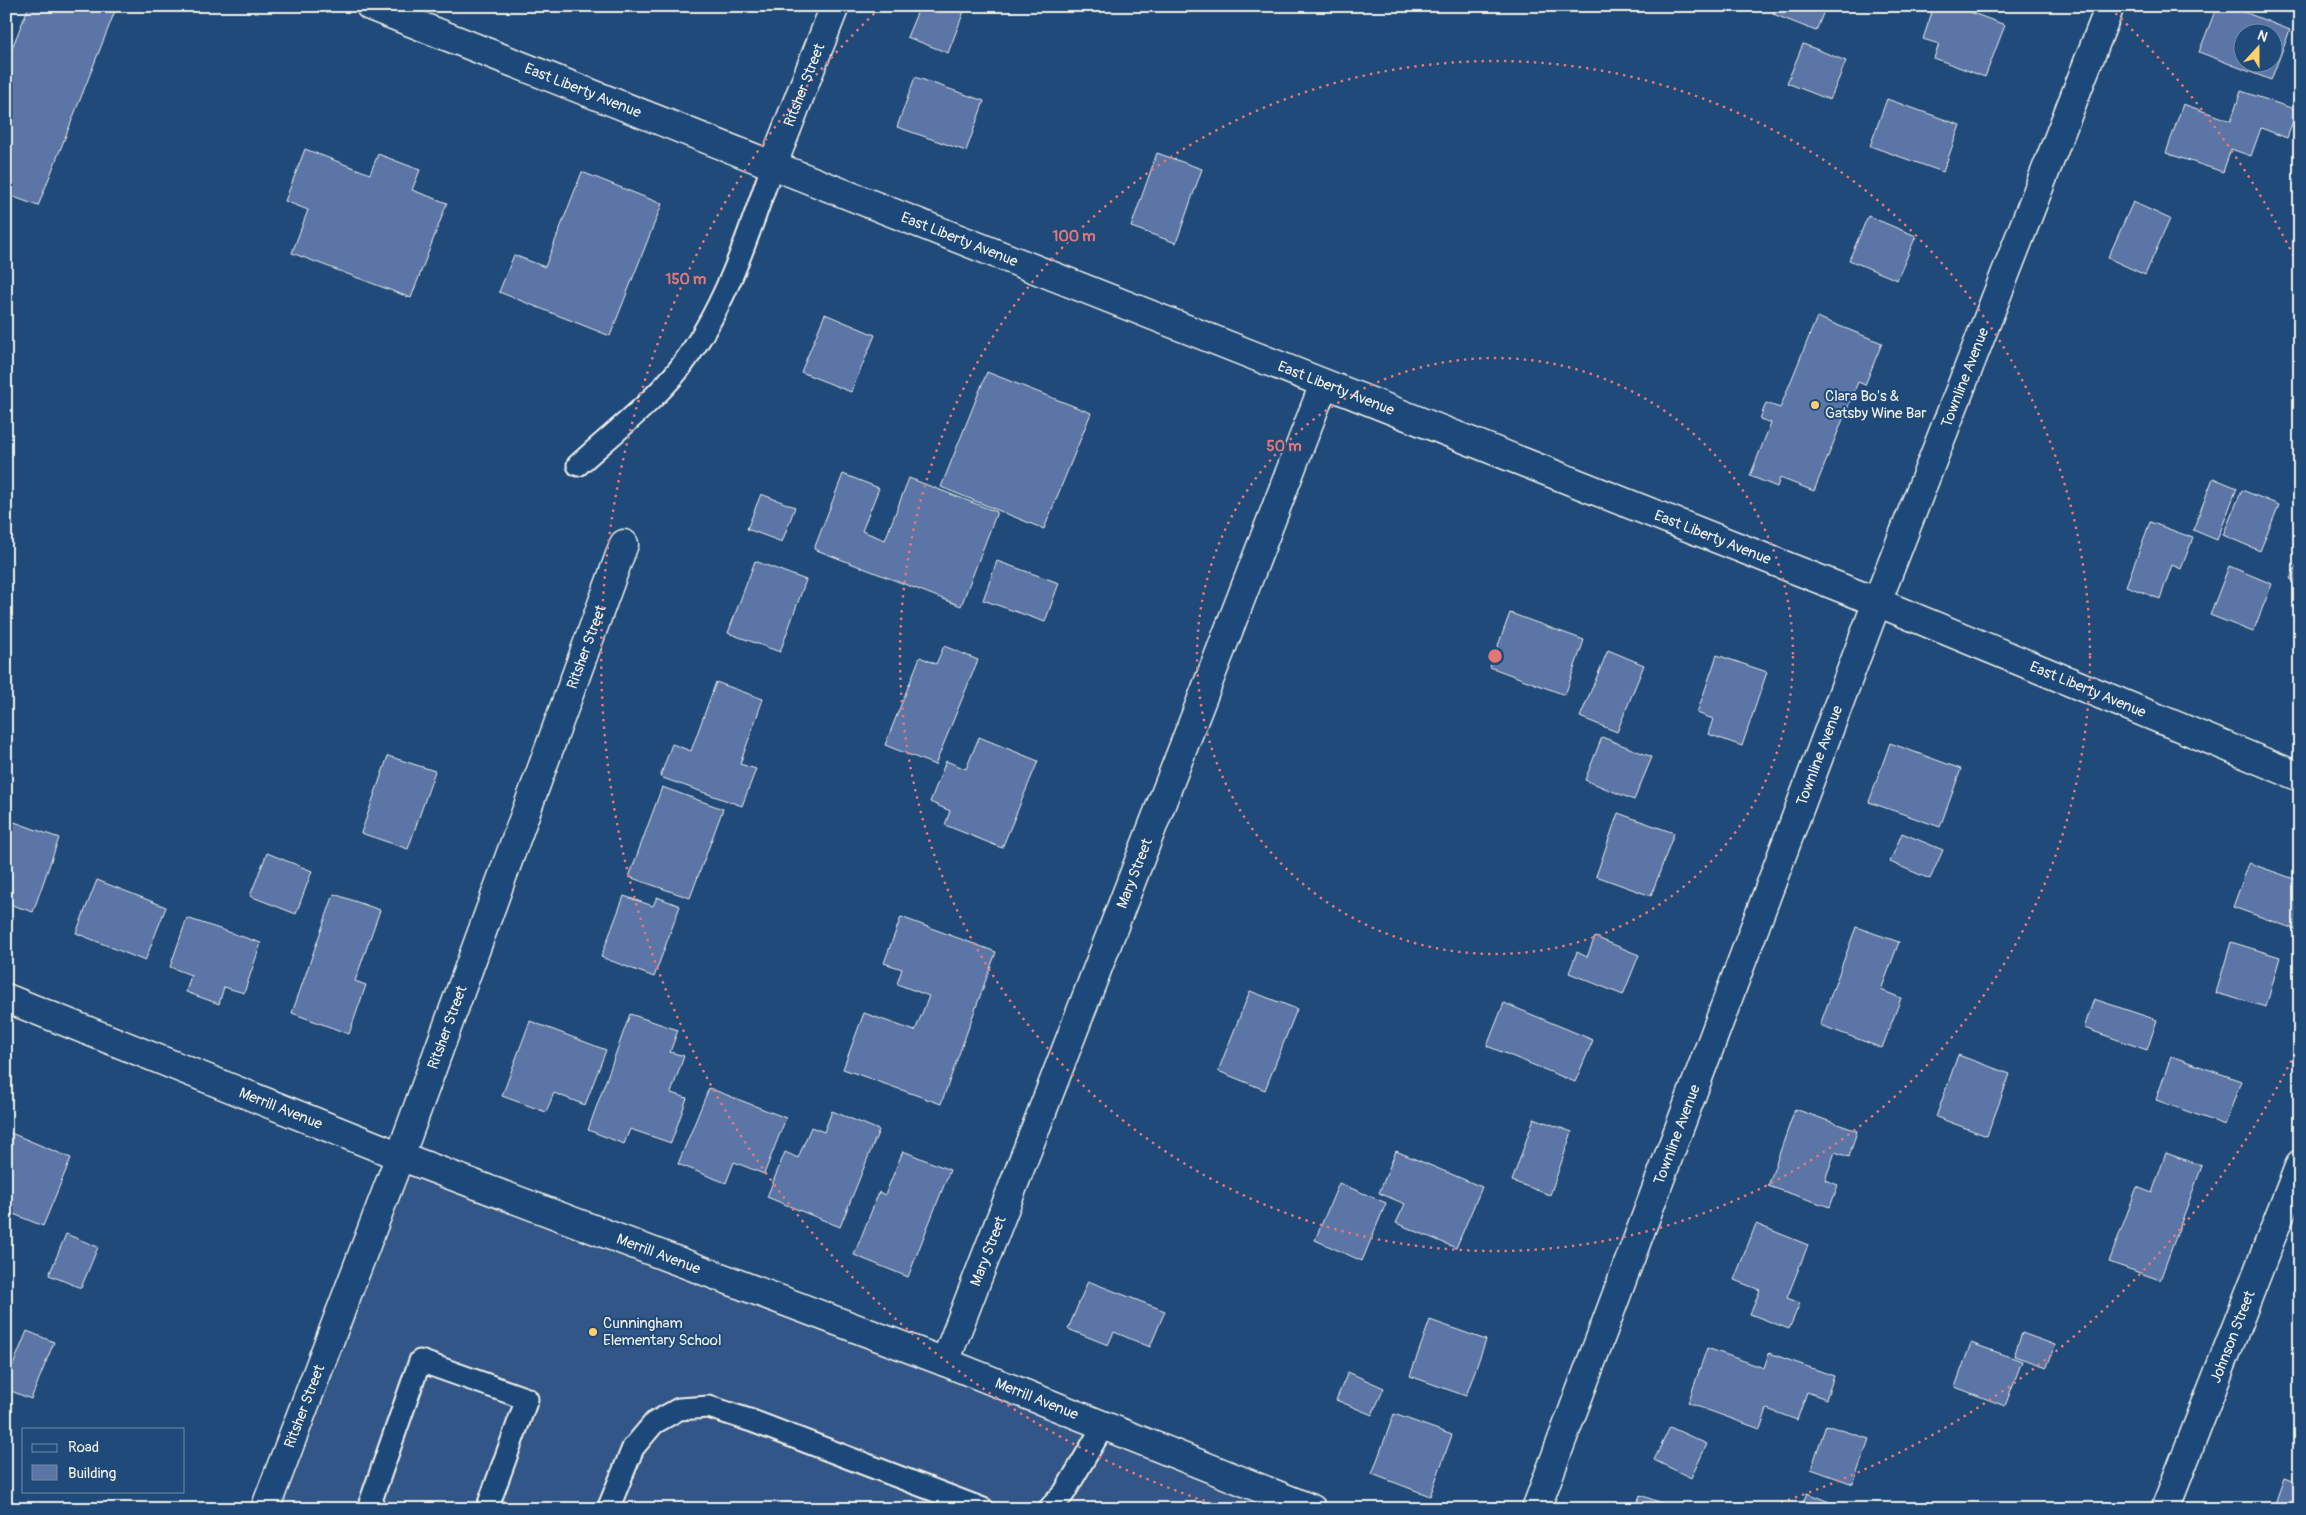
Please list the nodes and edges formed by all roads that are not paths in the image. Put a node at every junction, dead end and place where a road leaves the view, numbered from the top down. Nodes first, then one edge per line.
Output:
1 (370, 6) edge
2 (835, 6) edge
3 (2110, 6) edge
4 (773, 164) junction
5 (1324, 384) junction
6 (578, 465) dead end
7 (624, 544) dead end
8 (1877, 602) junction
9 (2300, 776) edge
10 (6, 998) edge
11 (400, 1156) junction
12 (2300, 1164) edge
13 (945, 1362) junction
14 (1104, 1425) junction
15 (265, 1509) edge
16 (368, 1509) edge
17 (487, 1509) edge
18 (608, 1509) edge
19 (983, 1509) edge
20 (1049, 1509) edge
21 (1312, 1509) edge
22 (1536, 1509) edge
23 (2165, 1509) edge

1 - 4 street, East Liberty Avenue
2 - 4 street, Ritsher Street
3 - 8 street, Townline Avenue
4 - 5 street, East Liberty Avenue
4 - 6 lane
5 - 8 street, East Liberty Avenue
5 - 13 street, Mary Street
7 - 11 street, Ritsher Street
8 - 9 street, East Liberty Avenue
8 - 22 street, Townline Avenue
10 - 11 street, Merrill Avenue
11 - 13 street, Merrill Avenue
11 - 15 street, Ritsher Street
12 - 23 street, Johnson Street
13 - 14 street, Merrill Avenue
14 - 20 lane
14 - 21 street, Merrill Avenue
16 - 17 lane
18 - 19 lane

